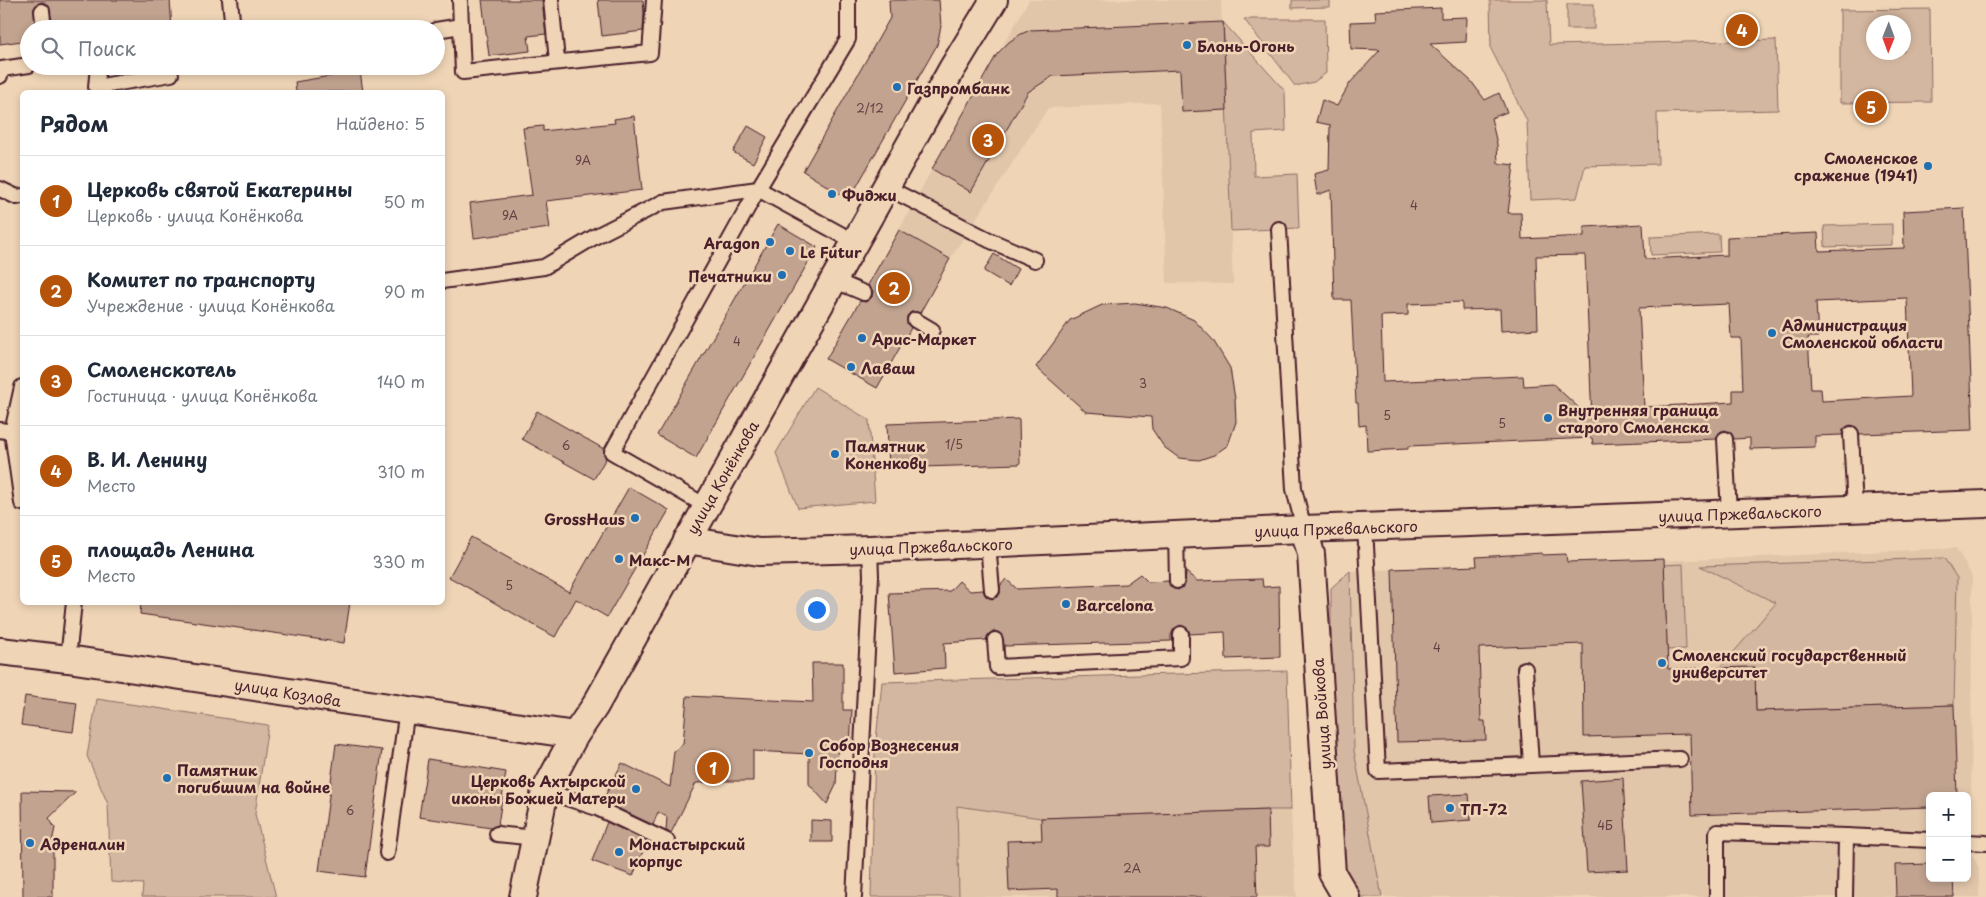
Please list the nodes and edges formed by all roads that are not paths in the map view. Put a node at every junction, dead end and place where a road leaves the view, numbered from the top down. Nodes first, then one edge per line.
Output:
1 (230, 0) edge
2 (460, 0) edge
3 (551, 0) edge
4 (654, 0) edge
5 (848, 0) edge
6 (994, 0) edge
7 (42, 11) dead end
8 (43, 20) edge
9 (232, 20) edge
10 (461, 26) junction
11 (445, 29) edge
12 (557, 61) junction
13 (20, 67) edge
14 (97, 75) edge
15 (165, 75) edge
16 (0, 76) edge
17 (886, 187) junction
18 (0, 189) edge
19 (758, 189) junction
20 (20, 196) edge
21 (1279, 229) dead end
22 (855, 242) junction
23 (1035, 260) dead end
24 (833, 280) junction
25 (445, 281) edge
26 (864, 293) dead end
27 (916, 320) dead end
28 (932, 330) dead end
29 (20, 392) edge
30 (6, 431) edge
31 (1851, 434) dead end
32 (1725, 439) dead end
33 (20, 494) edge
34 (1986, 504) edge
35 (706, 506) junction
36 (1855, 508) junction
37 (1729, 513) junction
38 (1365, 526) junction
39 (1304, 529) junction
40 (1176, 534) junction
41 (687, 540) junction
42 (988, 544) junction
43 (870, 549) junction
44 (1177, 581) dead end
45 (992, 590) dead end
46 (74, 605) edge
47 (1181, 634) dead end
48 (995, 640) dead end
49 (0, 651) edge
50 (68, 659) junction
51 (1525, 669) dead end
52 (407, 709) junction
53 (576, 735) junction
54 (1680, 759) dead end
55 (1531, 765) junction
56 (545, 791) junction
57 (497, 834) dead end
58 (1846, 836) junction
59 (535, 838) junction
60 (1926, 840) edge
61 (666, 841) dead end
62 (1971, 842) edge
63 (1986, 843) edge
64 (387, 853) dead end
65 (523, 897) edge
66 (854, 897) edge
67 (1346, 897) edge
68 (1717, 897) edge
69 (1845, 897) edge

1 - 9 lane
2 - 10 lane
3 - 12 lane
4 - 12 lane
5 - 19 lane
6 - 17 street, улица Конёнкова
7 - 8 lane
10 - 11 lane
10 - 12 lane
13 - 16 lane
14 - 15 lane
17 - 22 street, улица Конёнкова
17 - 23 lane
18 - 20 lane
19 - 22 lane
19 - 25 lane
19 - 35 lane
21 - 39 lane
22 - 24 street, улица Конёнкова
24 - 26 lane
24 - 35 street, улица Конёнкова
27 - 28 lane
29 - 30 lane
30 - 33 lane
31 - 36 lane
32 - 37 lane
34 - 36 street, улица Пржевальского
35 - 41 street, улица Конёнкова
36 - 37 street, улица Пржевальского
37 - 38 street, улица Пржевальского
38 - 39 street, улица Пржевальского
38 - 55 lane
39 - 40 street, улица Пржевальского
39 - 67 street, улица Войкова
40 - 42 street, улица Пржевальского
40 - 44 lane
41 - 43 street, улица Пржевальского
41 - 53 street, улица Конёнкова
42 - 43 street, улица Пржевальского
42 - 45 lane
43 - 66 lane
46 - 50 lane
47 - 48 lane
49 - 50 street, улица Козлова
50 - 52 street, улица Козлова
51 - 55 lane
52 - 53 street, улица Козлова
52 - 64 lane
53 - 56 street, улица Конёнкова
54 - 55 lane
56 - 59 street, улица Конёнкова
56 - 61 lane
57 - 59 lane
58 - 60 lane
58 - 68 lane
58 - 69 lane
59 - 65 street, улица Конёнкова
62 - 63 lane

